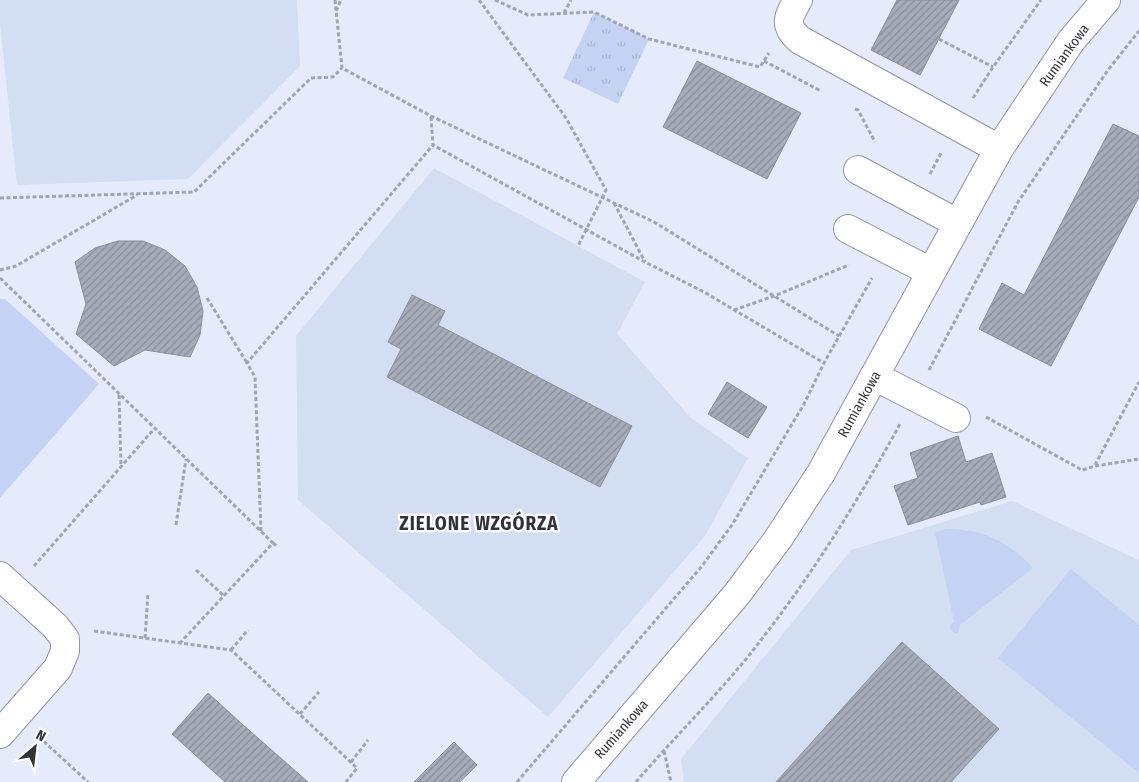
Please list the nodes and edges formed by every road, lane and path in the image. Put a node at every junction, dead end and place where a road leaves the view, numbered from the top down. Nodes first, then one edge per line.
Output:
1 (335, 0) edge
2 (341, 0) edge
3 (479, 0) edge
4 (496, 0) edge
5 (571, 0) edge
6 (1035, 0) edge
7 (1106, 0) edge
8 (1040, 1) edge
9 (336, 12) junction
10 (794, 12) edge
11 (564, 13) junction
12 (939, 39) dead end
13 (764, 61) junction
14 (993, 67) junction
15 (342, 68) junction
16 (824, 92) dead end
17 (849, 106) dead end
18 (431, 116) junction
19 (956, 126) junction
20 (876, 144) dead end
21 (433, 145) junction
22 (999, 149) junction
23 (858, 170) dead end
24 (139, 193) junction
25 (0, 198) edge
26 (603, 198) junction
27 (915, 200) junction
28 (613, 202) junction
29 (958, 223) junction
30 (587, 229) junction
31 (848, 229) dead end
32 (578, 246) dead end
33 (883, 258) junction
34 (645, 262) junction
35 (0, 270) edge
36 (931, 272) junction
37 (0, 278) edge
38 (774, 296) junction
39 (208, 298) dead end
40 (734, 310) junction
41 (840, 336) junction
42 (247, 362) junction
43 (824, 363) junction
44 (874, 376) junction
45 (1139, 382) edge
46 (119, 394) junction
47 (968, 416) joint
48 (154, 429) junction
49 (186, 459) junction
50 (1139, 459) edge
51 (121, 466) junction
52 (1095, 466) junction
53 (176, 526) dead end
54 (261, 532) junction
55 (273, 543) junction
56 (278, 547) dead end
57 (196, 570) dead end
58 (7, 582) edge
59 (148, 593) dead end
60 (224, 596) junction
61 (55, 626) junction
62 (248, 630) dead end
63 (145, 638) junction
64 (180, 643) junction
65 (232, 650) junction
66 (319, 692) dead end
67 (300, 714) junction
68 (8, 725) edge
69 (368, 740) dead end
70 (664, 750) dead end
71 (351, 762) junction
72 (88, 782) edge
73 (346, 782) edge
74 (517, 782) edge
75 (576, 782) edge
76 (671, 782) edge

1 - 9 path
2 - 9 path
3 - 26 path
4 - 11 path
5 - 11 path
6 - 8 path
7 - 22 street, Rumiankowa
8 - 14 path
9 - 15 path
10 - 13 path
10 - 19 street
11 - 13 path
12 - 14 path
13 - 16 path
14 - 19 path
15 - 18 path
15 - 24 path
17 - 20 path
18 - 21 path
18 - 26 path
19 - 22 street
19 - 27 path
21 - 30 path
21 - 42 path
22 - 29 street, Rumiankowa
23 - 27 street
24 - 25 path
24 - 35 path
26 - 28 path
26 - 30 path
27 - 29 street
28 - 34 path
28 - 38 path
29 - 36 street, Rumiankowa
30 - 32 path
30 - 34 path
31 - 33 street
33 - 36 street
33 - 38 path
33 - 41 path
34 - 40 path
36 - 44 street, Rumiankowa
37 - 46 path
38 - 40 path
38 - 41 path
39 - 42 path
40 - 43 path
41 - 43 path
42 - 54 path
43 - 74 path
44 - 47 street
44 - 75 street, Rumiankowa
45 - 52 path
46 - 48 path
46 - 51 path
47 - 52 path
48 - 49 path
48 - 51 path
49 - 53 path
49 - 54 path
50 - 52 path
51 - 58 path
54 - 55 path
55 - 56 path
55 - 60 path
57 - 60 path
58 - 61 street
59 - 63 path
60 - 64 path
61 - 63 path
61 - 68 street
62 - 65 path
63 - 64 path
64 - 65 path
65 - 67 path
66 - 67 path
67 - 71 path
68 - 72 path
69 - 71 path
70 - 76 path
71 - 73 path

